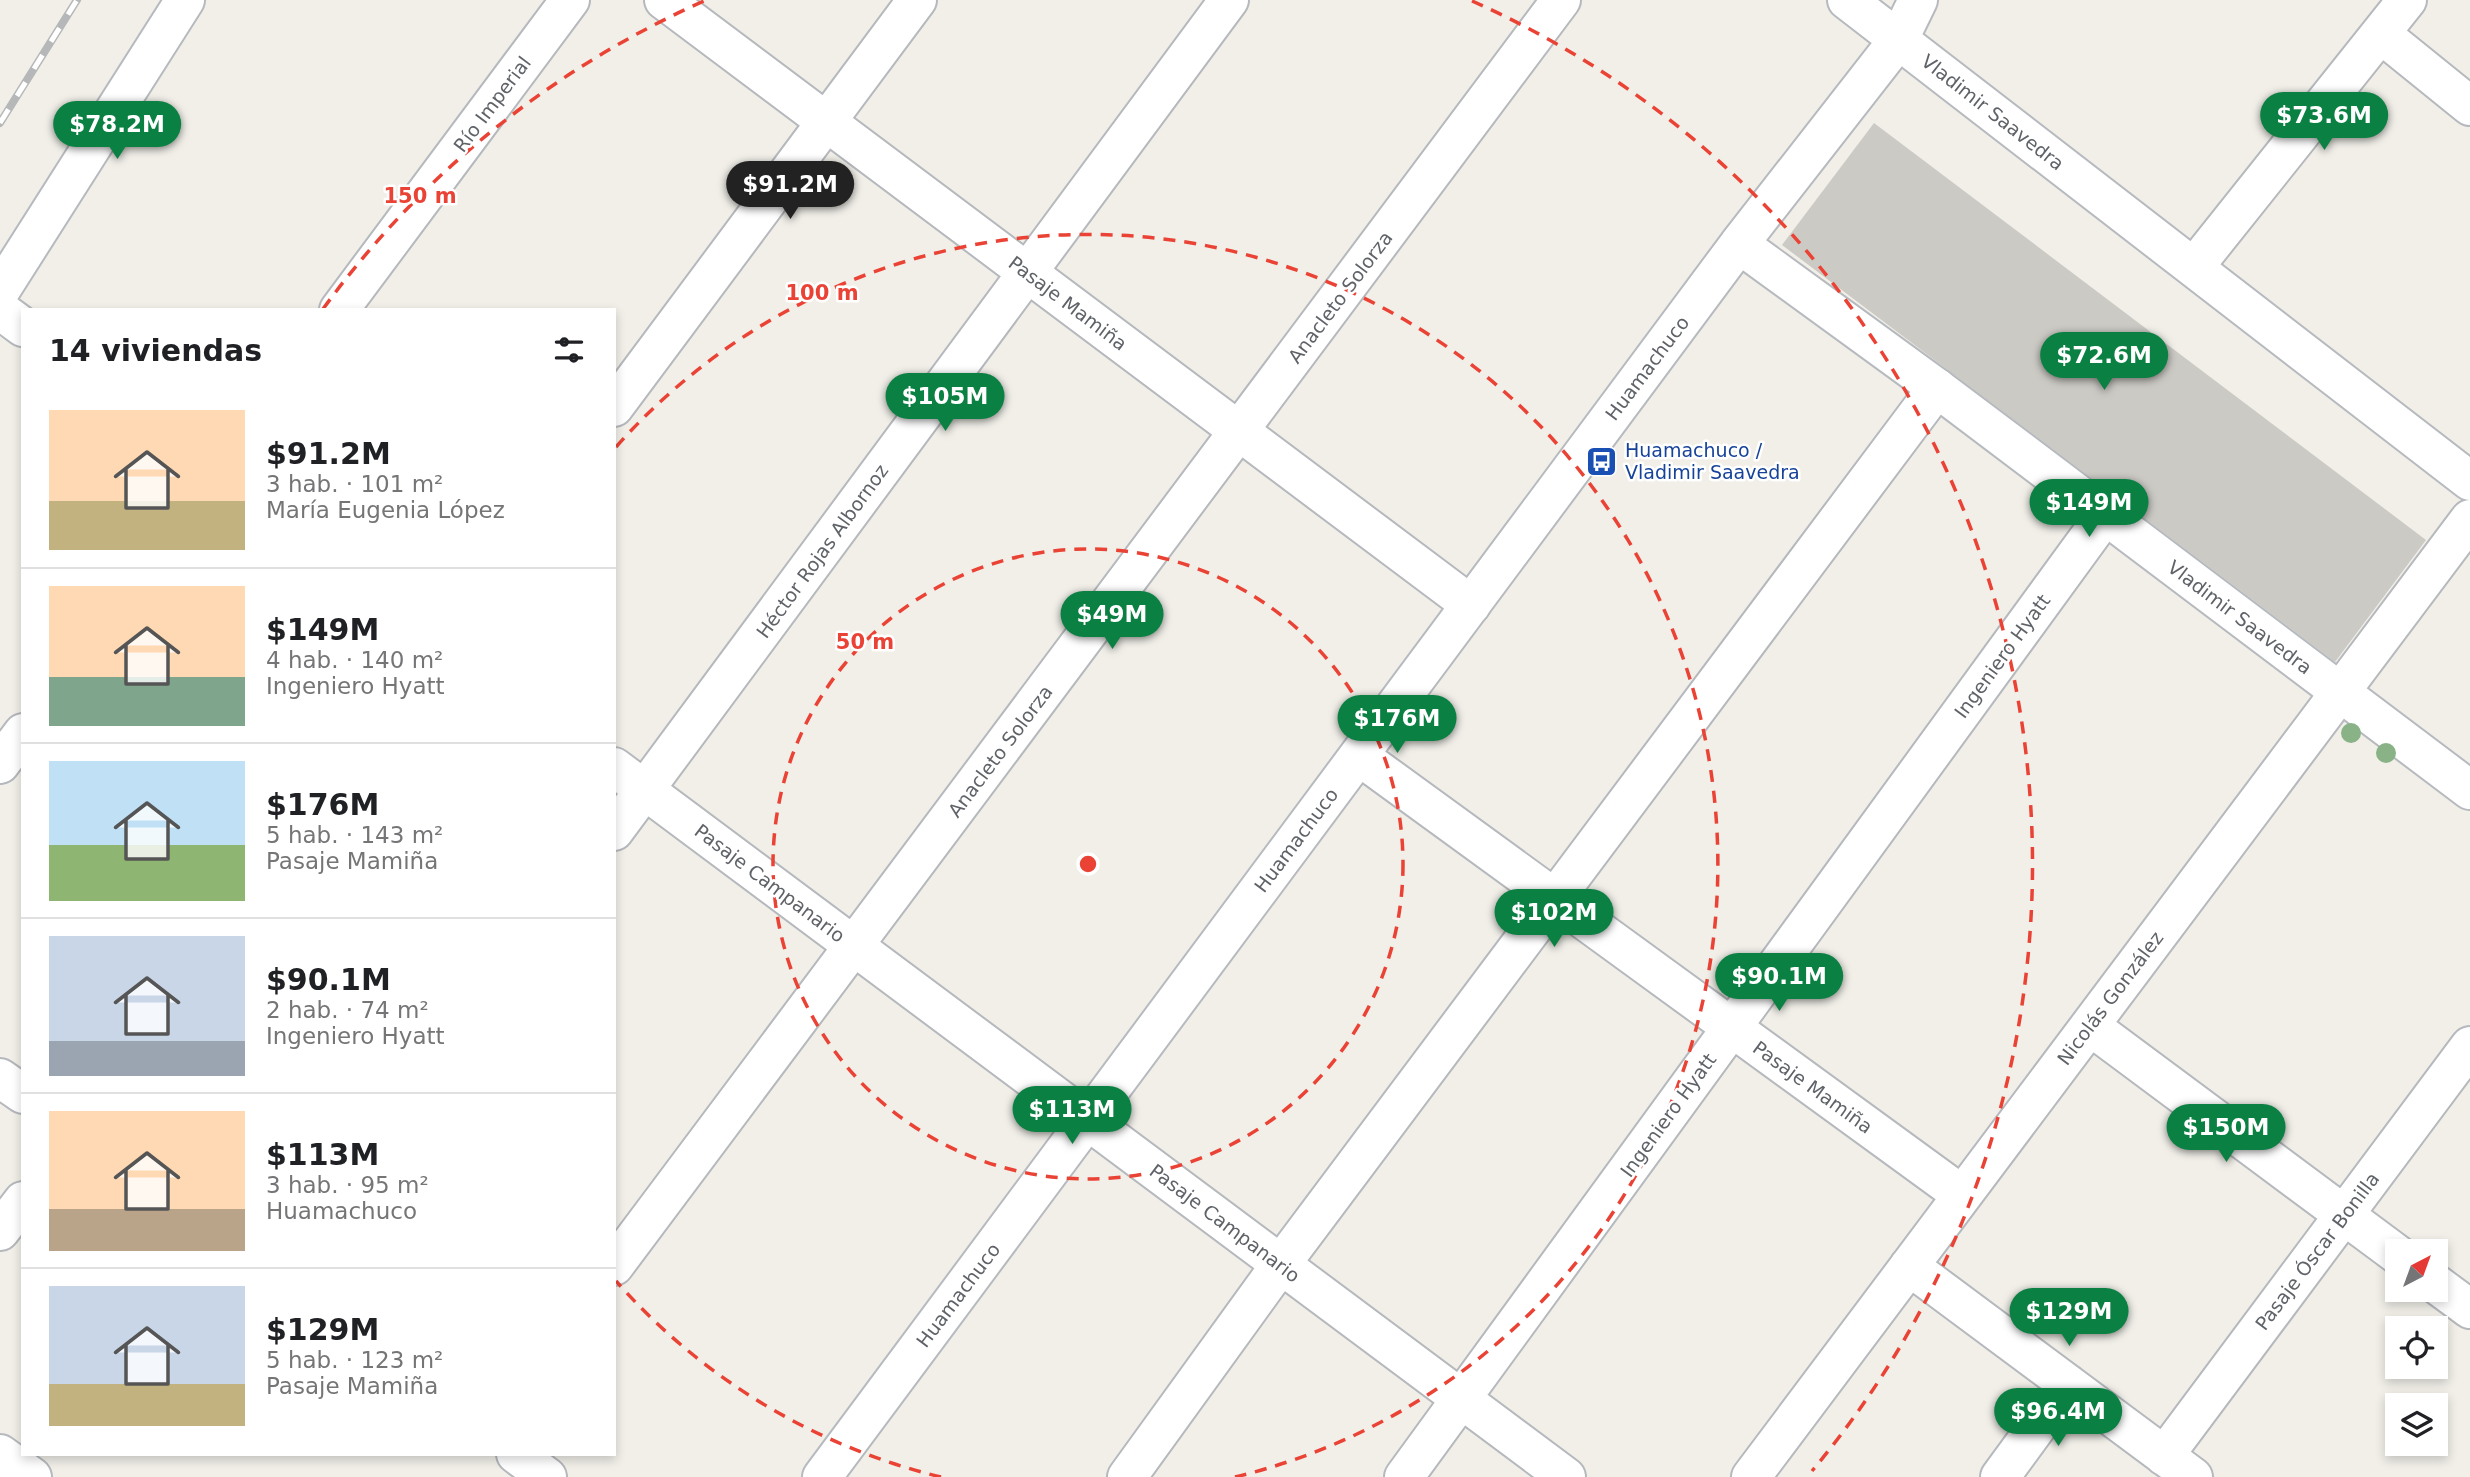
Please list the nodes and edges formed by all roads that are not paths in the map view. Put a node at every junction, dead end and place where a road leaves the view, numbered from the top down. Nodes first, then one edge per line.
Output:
1 (185, 0) edge
2 (570, 0) edge
3 (664, 0) edge
4 (917, 0) edge
5 (1228, 0) edge
6 (1562, 0) edge
7 (1847, 0) edge
8 (1918, 0) edge
9 (2407, 0) edge
10 (2381, 34) junction
11 (1899, 39) junction
12 (2470, 106) edge
13 (827, 122) junction
14 (1739, 244) junction
15 (2194, 267) junction
16 (1027, 272) junction
17 (0, 291) edge
18 (340, 308) edge
19 (0, 310) edge
20 (21, 326) edge
21 (1937, 388) junction
22 (616, 404) edge
23 (1239, 431) junction
24 (2470, 481) edge
25 (2106, 514) junction
26 (2470, 519) edge
27 (1471, 605) junction
28 (2340, 693) junction
29 (21, 736) edge
30 (1359, 756) junction
31 (0, 764) edge
32 (616, 768) edge
33 (645, 790) junction
34 (2470, 790) edge
35 (616, 828) edge
36 (1555, 898) junction
37 (854, 946) junction
38 (2090, 1026) junction
39 (1732, 1027) junction
40 (2470, 1046) edge
41 (0, 1078) edge
42 (21, 1093) edge
43 (1088, 1121) junction
44 (1962, 1195) junction
45 (21, 1204) edge
46 (2344, 1215) junction
47 (0, 1231) edge
48 (2385, 1245) edge
49 (616, 1263) edge
50 (1281, 1264) junction
51 (1909, 1266) junction
52 (2448, 1293) edge
53 (2470, 1309) edge
54 (2068, 1384) junction
55 (1461, 1399) junction
56 (0, 1454) edge
57 (519, 1456) edge
58 (2178, 1466) edge
59 (32, 1477) edge
60 (547, 1477) edge
61 (822, 1477) edge
62 (1127, 1477) edge
63 (1404, 1477) edge
64 (1566, 1477) edge
65 (1751, 1477) edge
66 (2000, 1477) edge

1 - 17 street
2 - 18 street, Río Imperial
3 - 13 street, Pasaje Mamiña
4 - 13 street
5 - 16 street, Héctor Rojas Albornoz
6 - 23 street, Anacleto Solorza
7 - 11 street, Vladimir Saavedra
8 - 11 street, Huamachuco
9 - 10 street
10 - 12 street
10 - 15 street
11 - 14 street, Huamachuco
11 - 15 street, Vladimir Saavedra
13 - 16 street, Pasaje Mamiña
13 - 22 street
14 - 21 street, Vladimir Saavedra
14 - 27 street, Huamachuco
15 - 24 street, Vladimir Saavedra
16 - 23 street, Pasaje Mamiña
16 - 33 street, Héctor Rojas Albornoz
19 - 20 street
21 - 25 street, Vladimir Saavedra
21 - 36 street
23 - 27 street, Pasaje Mamiña
23 - 37 street, Anacleto Solorza
25 - 28 street, Vladimir Saavedra
25 - 39 street, Ingeniero Hyatt
26 - 28 street, Nicolás González
27 - 30 street, Huamachuco
28 - 34 street, Vladimir Saavedra
28 - 38 street, Nicolás González
29 - 31 street
30 - 36 street, Pasaje Mamiña
30 - 43 street, Huamachuco
32 - 33 street, Pasaje Campanario
33 - 35 street, Héctor Rojas Albornoz
33 - 37 street, Pasaje Campanario
36 - 39 street, Pasaje Mamiña
36 - 50 street
37 - 43 street, Pasaje Campanario
37 - 49 street, Anacleto Solorza
38 - 44 street, Nicolás González
38 - 46 street
39 - 44 street, Pasaje Mamiña
39 - 55 street, Ingeniero Hyatt
40 - 46 street, Pasaje Óscar Bonilla
41 - 42 street
43 - 50 street, Pasaje Campanario
43 - 61 street, Huamachuco
44 - 51 street, Nicolás González
45 - 47 street
46 - 48 street
46 - 58 street, Pasaje Óscar Bonilla
50 - 55 street, Pasaje Campanario
50 - 62 street
51 - 54 street
51 - 65 street, Nicolás González
52 - 53 street
54 - 58 street
54 - 66 street
55 - 63 street, Ingeniero Hyatt
55 - 64 street, Pasaje Campanario
56 - 59 street
57 - 60 street

